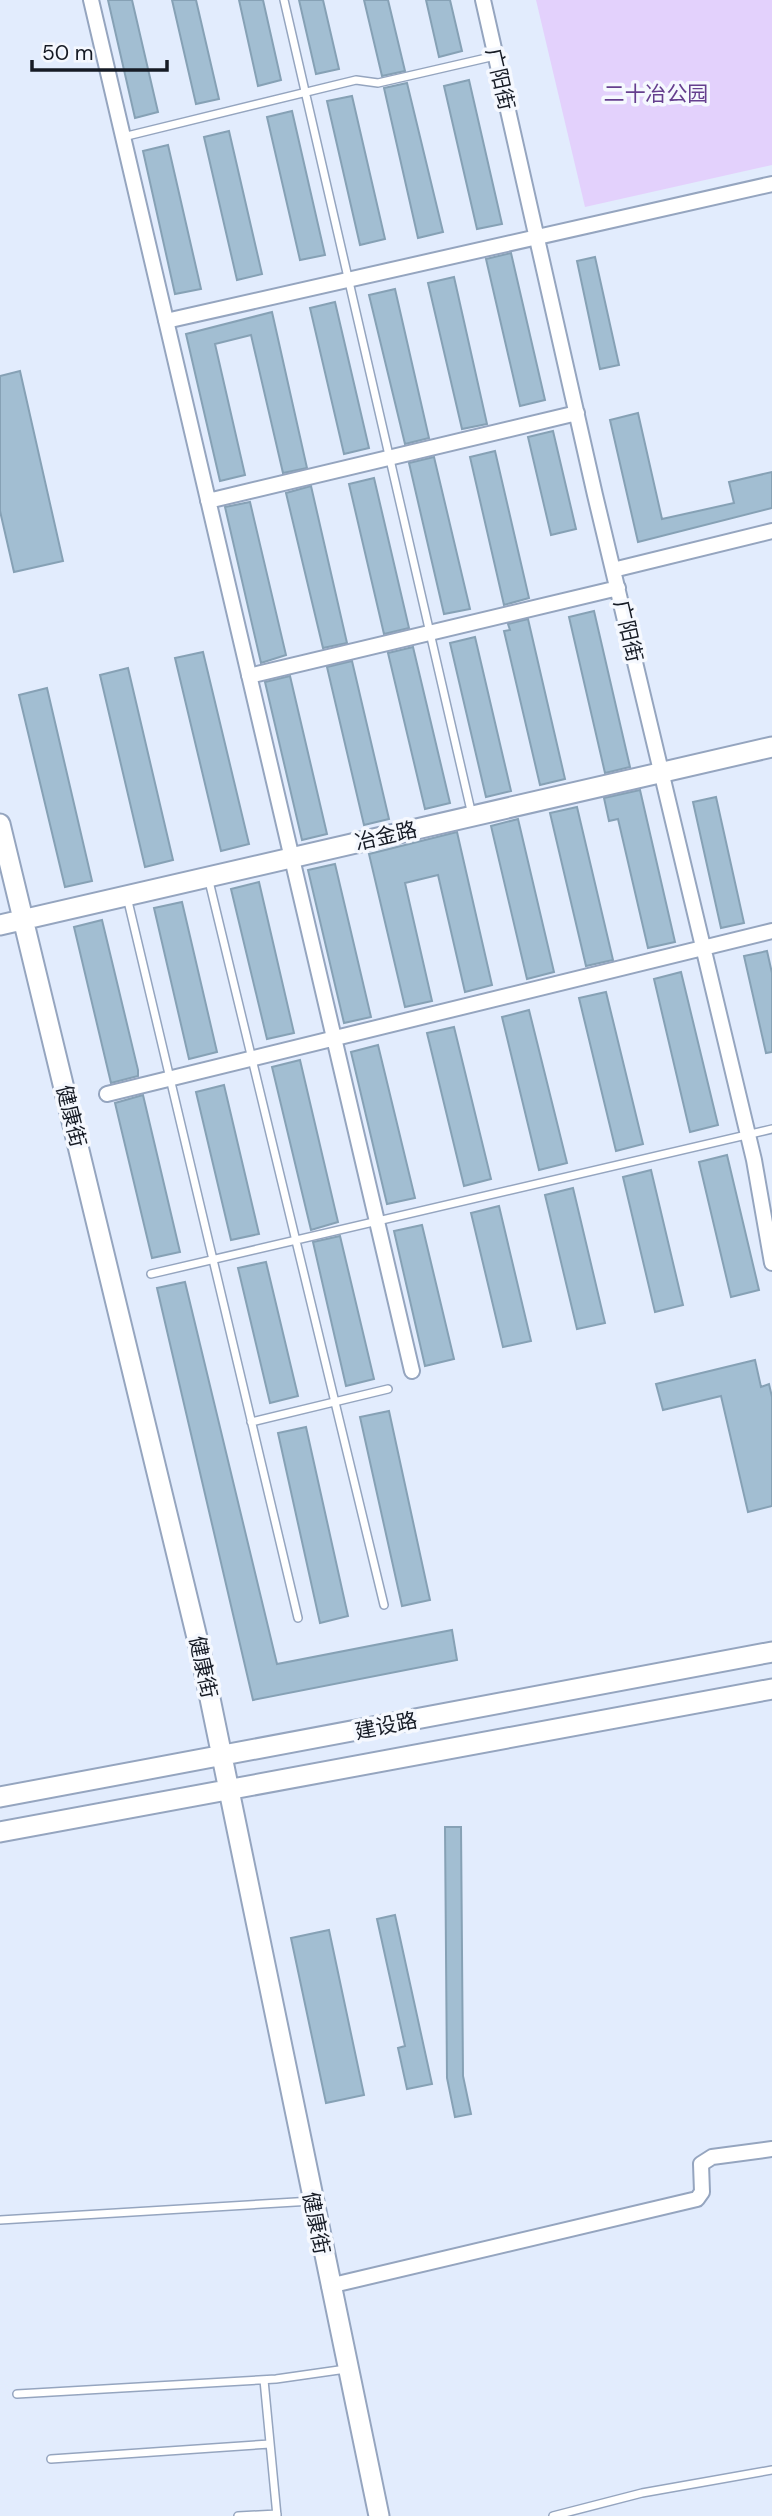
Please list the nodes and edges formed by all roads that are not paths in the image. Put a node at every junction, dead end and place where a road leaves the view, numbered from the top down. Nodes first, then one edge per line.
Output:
1 (90, 0) edge
2 (284, 0) edge
3 (482, 0) edge
4 (495, 56) junction
5 (305, 92) junction
6 (123, 137) junction
7 (772, 184) edge
8 (537, 237) junction
9 (348, 280) junction
10 (166, 321) junction
11 (577, 414) junction
12 (389, 458) junction
13 (208, 501) junction
14 (772, 531) edge
15 (613, 570) junction
16 (618, 588) junction
17 (430, 633) junction
18 (249, 676) junction
19 (772, 747) edge
20 (662, 772) junction
21 (472, 816) junction
22 (0, 824) edge
23 (292, 858) junction
24 (208, 877) junction
25 (127, 896) junction
26 (23, 920) junction
27 (0, 925) edge
28 (772, 931) edge
29 (703, 947) junction
30 (334, 1038) junction
31 (251, 1058) junction
32 (170, 1079) junction
33 (107, 1094) dead end
34 (772, 1129) edge
35 (748, 1135) junction
36 (377, 1222) junction
37 (296, 1240) junction
38 (213, 1260) junction
39 (772, 1263) edge
40 (151, 1274) dead end
41 (412, 1371) dead end
42 (388, 1389) dead end
43 (335, 1402) junction
44 (251, 1422) junction
45 (384, 1605) dead end
46 (298, 1618) dead end
47 (772, 1652) edge
48 (772, 1689) edge
49 (222, 1757) junction
50 (229, 1790) junction
51 (0, 1797) edge
52 (0, 1832) edge
53 (772, 2149) edge
54 (312, 2201) junction
55 (0, 2220) edge
56 (329, 2286) junction
57 (346, 2369) junction
58 (264, 2380) junction
59 (17, 2394) dead end
60 (270, 2444) junction
61 (51, 2459) dead end
62 (772, 2470) edge
63 (277, 2515) edge
64 (238, 2516) edge
65 (379, 2516) edge
66 (554, 2516) edge

1 - 6 street
2 - 5 lane
3 - 4 street, 广阳街
4 - 5 lane
4 - 8 street, 广阳街
5 - 6 lane
5 - 9 lane
6 - 10 street
7 - 8 street
8 - 9 street
8 - 11 street, 广阳街
9 - 10 street
9 - 12 lane
10 - 13 street
11 - 12 street
11 - 15 street, 广阳街
12 - 13 street
12 - 17 lane
13 - 18 street
14 - 15 street
15 - 16 street, 广阳街
16 - 17 street
16 - 20 street, 广阳街
17 - 18 street
17 - 21 lane
18 - 23 street
19 - 20 street, 冶金路
20 - 21 street, 冶金路
20 - 29 street, 广阳街
21 - 23 street, 冶金路
22 - 26 street, 健康街
23 - 24 street, 冶金路
23 - 30 street
24 - 25 street, 冶金路
24 - 31 lane
25 - 26 street, 冶金路
25 - 32 lane
26 - 27 street, 冶金路
26 - 49 street, 健康街
28 - 29 street
29 - 30 street
29 - 35 street, 广阳街
30 - 31 street
30 - 36 street
31 - 32 street
31 - 37 lane
32 - 33 street
32 - 38 lane
34 - 35 lane
35 - 36 lane
35 - 39 street, 广阳街
36 - 37 lane
36 - 41 street
37 - 38 lane
37 - 43 lane
38 - 40 lane
38 - 44 lane
42 - 43 lane
43 - 44 lane
43 - 45 lane
44 - 46 lane
47 - 49 street, 建设路
48 - 50 street, 建设路
49 - 50 street, 健康街
49 - 51 street, 建设路
50 - 52 street, 建设路
50 - 54 street, 健康街
53 - 56 street
54 - 55 lane
54 - 56 street, 健康街
56 - 57 street, 健康街
57 - 58 lane
57 - 65 street, 健康街
58 - 59 lane
58 - 60 lane
60 - 61 lane
60 - 63 lane
62 - 66 lane
63 - 64 lane

